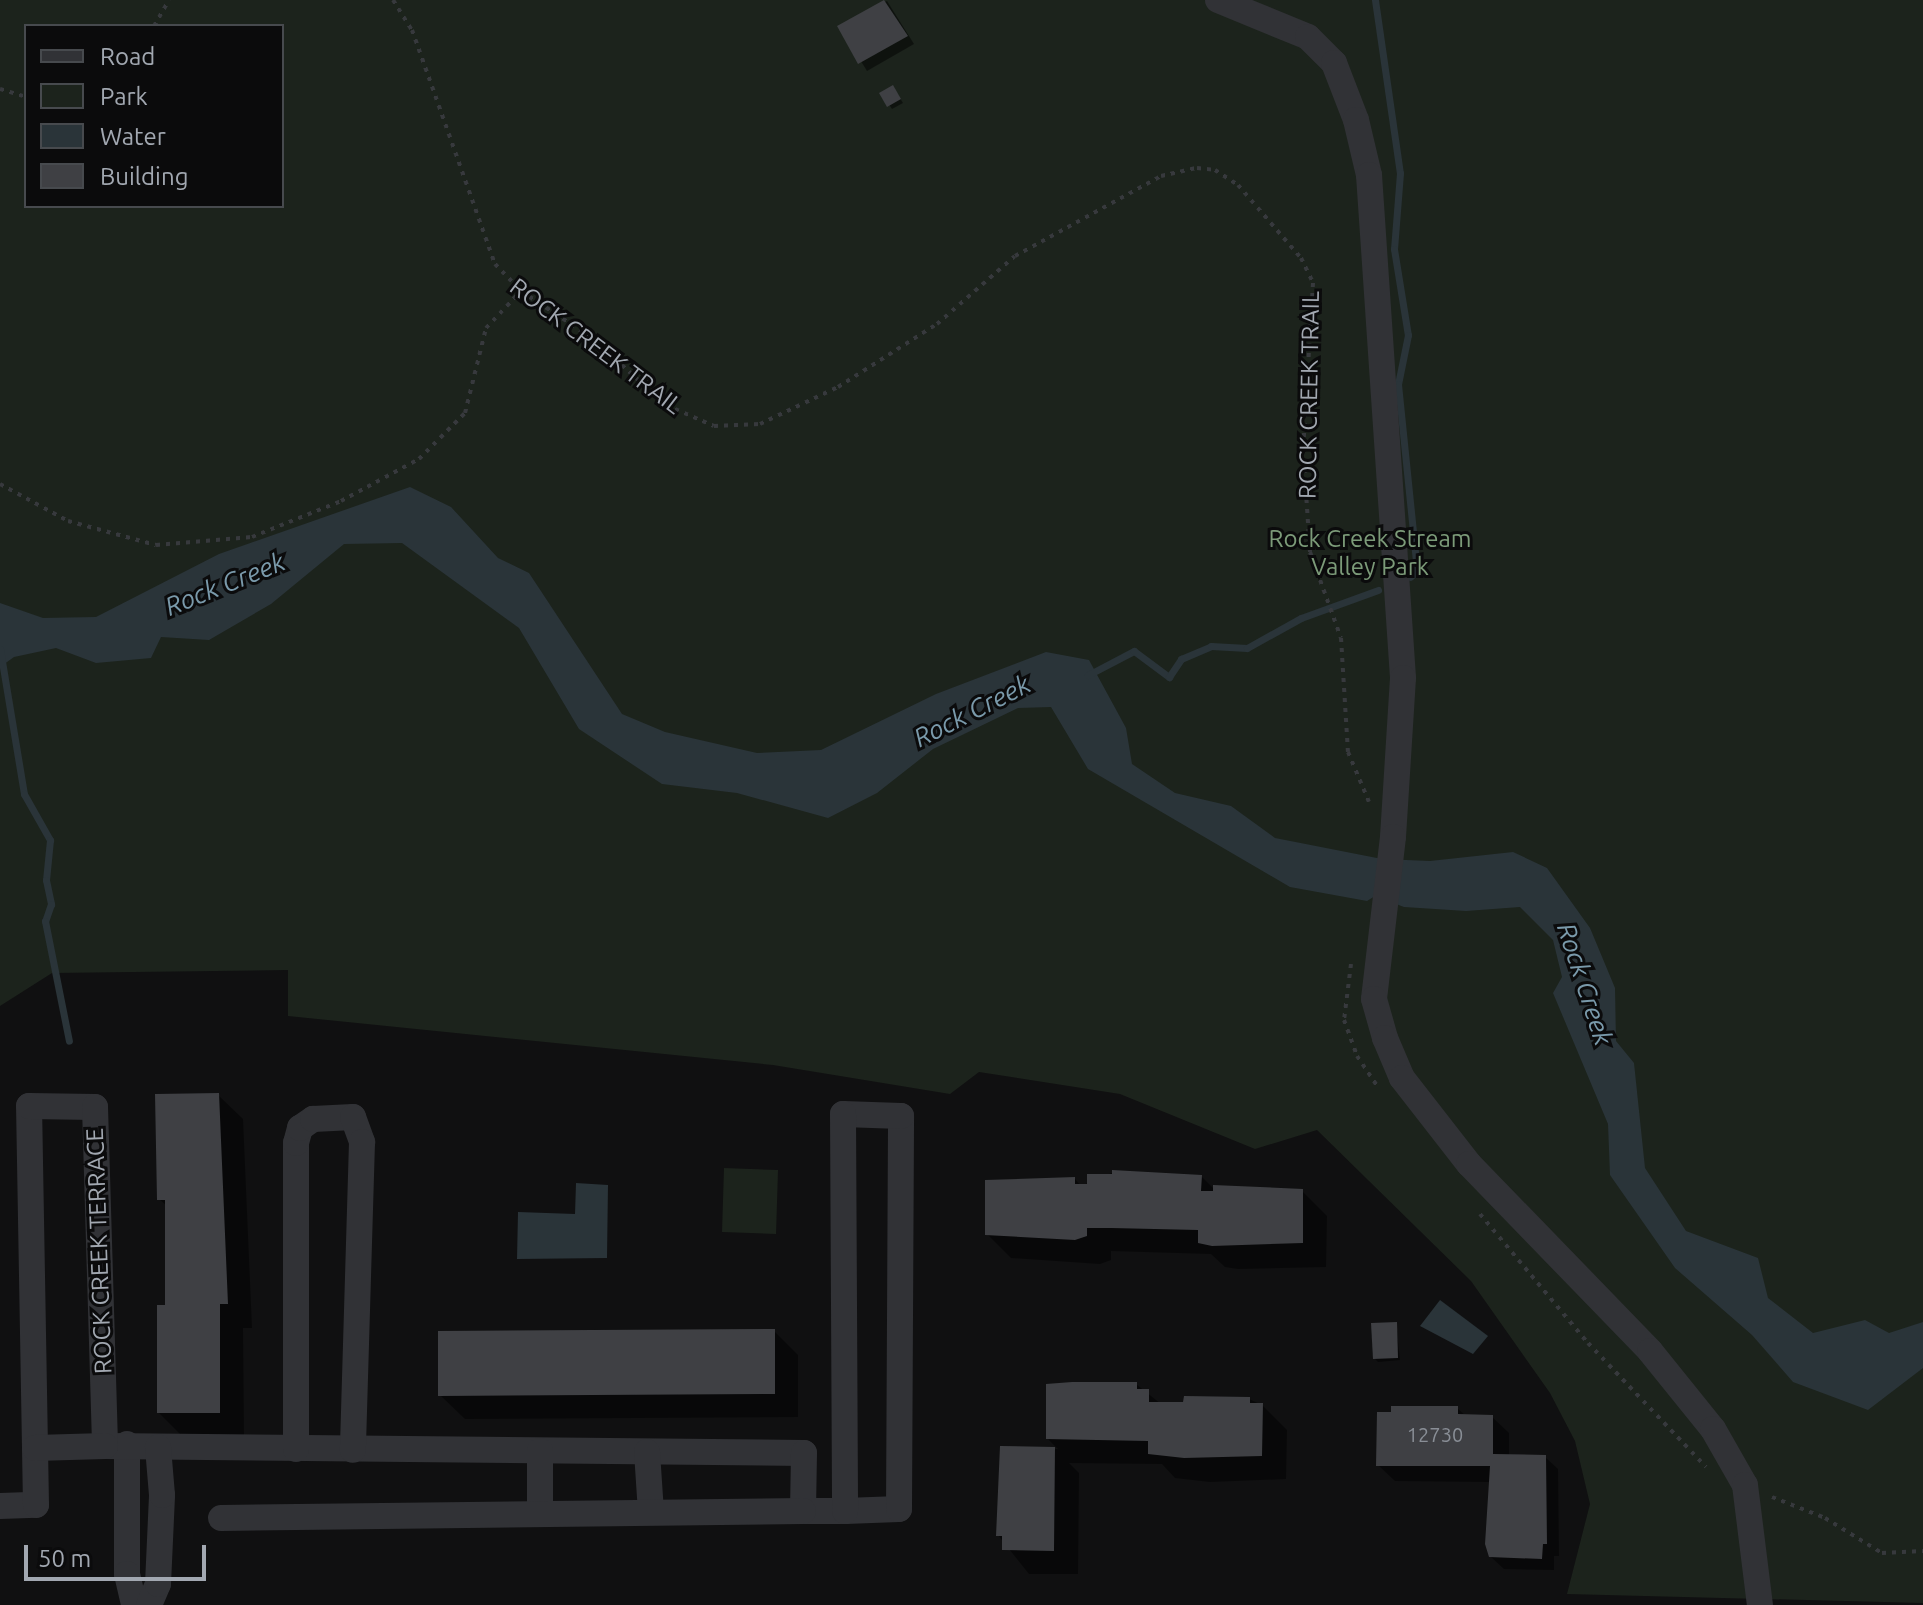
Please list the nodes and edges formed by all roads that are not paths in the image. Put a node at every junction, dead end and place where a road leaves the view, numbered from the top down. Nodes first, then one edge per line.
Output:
1 (1218, 0) edge
2 (116, 1445) junction
3 (158, 1447) junction
4 (35, 1448) junction
5 (296, 1449) junction
6 (353, 1450) junction
7 (540, 1451) junction
8 (647, 1452) junction
9 (845, 1452) junction
10 (804, 1453) junction
11 (0, 1506) edge
12 (803, 1511) junction
13 (845, 1511) junction
14 (651, 1512) junction
15 (540, 1513) junction
16 (221, 1518) dead end
17 (134, 1605) edge
18 (149, 1605) edge
19 (1760, 1605) edge

1 - 19 lane
2 - 3 lane
2 - 4 lane
2 - 4 lane, ROCK CREEK TERRACE
2 - 17 lane
3 - 5 lane
3 - 18 lane
4 - 11 lane, ROCK CREEK TERRACE
5 - 6 lane
5 - 6 lane
6 - 7 lane
7 - 8 lane
7 - 15 lane
8 - 10 lane
8 - 14 lane
9 - 10 lane
9 - 13 lane
9 - 13 lane
10 - 12 lane
12 - 13 lane
12 - 14 lane
14 - 15 lane
15 - 16 lane

